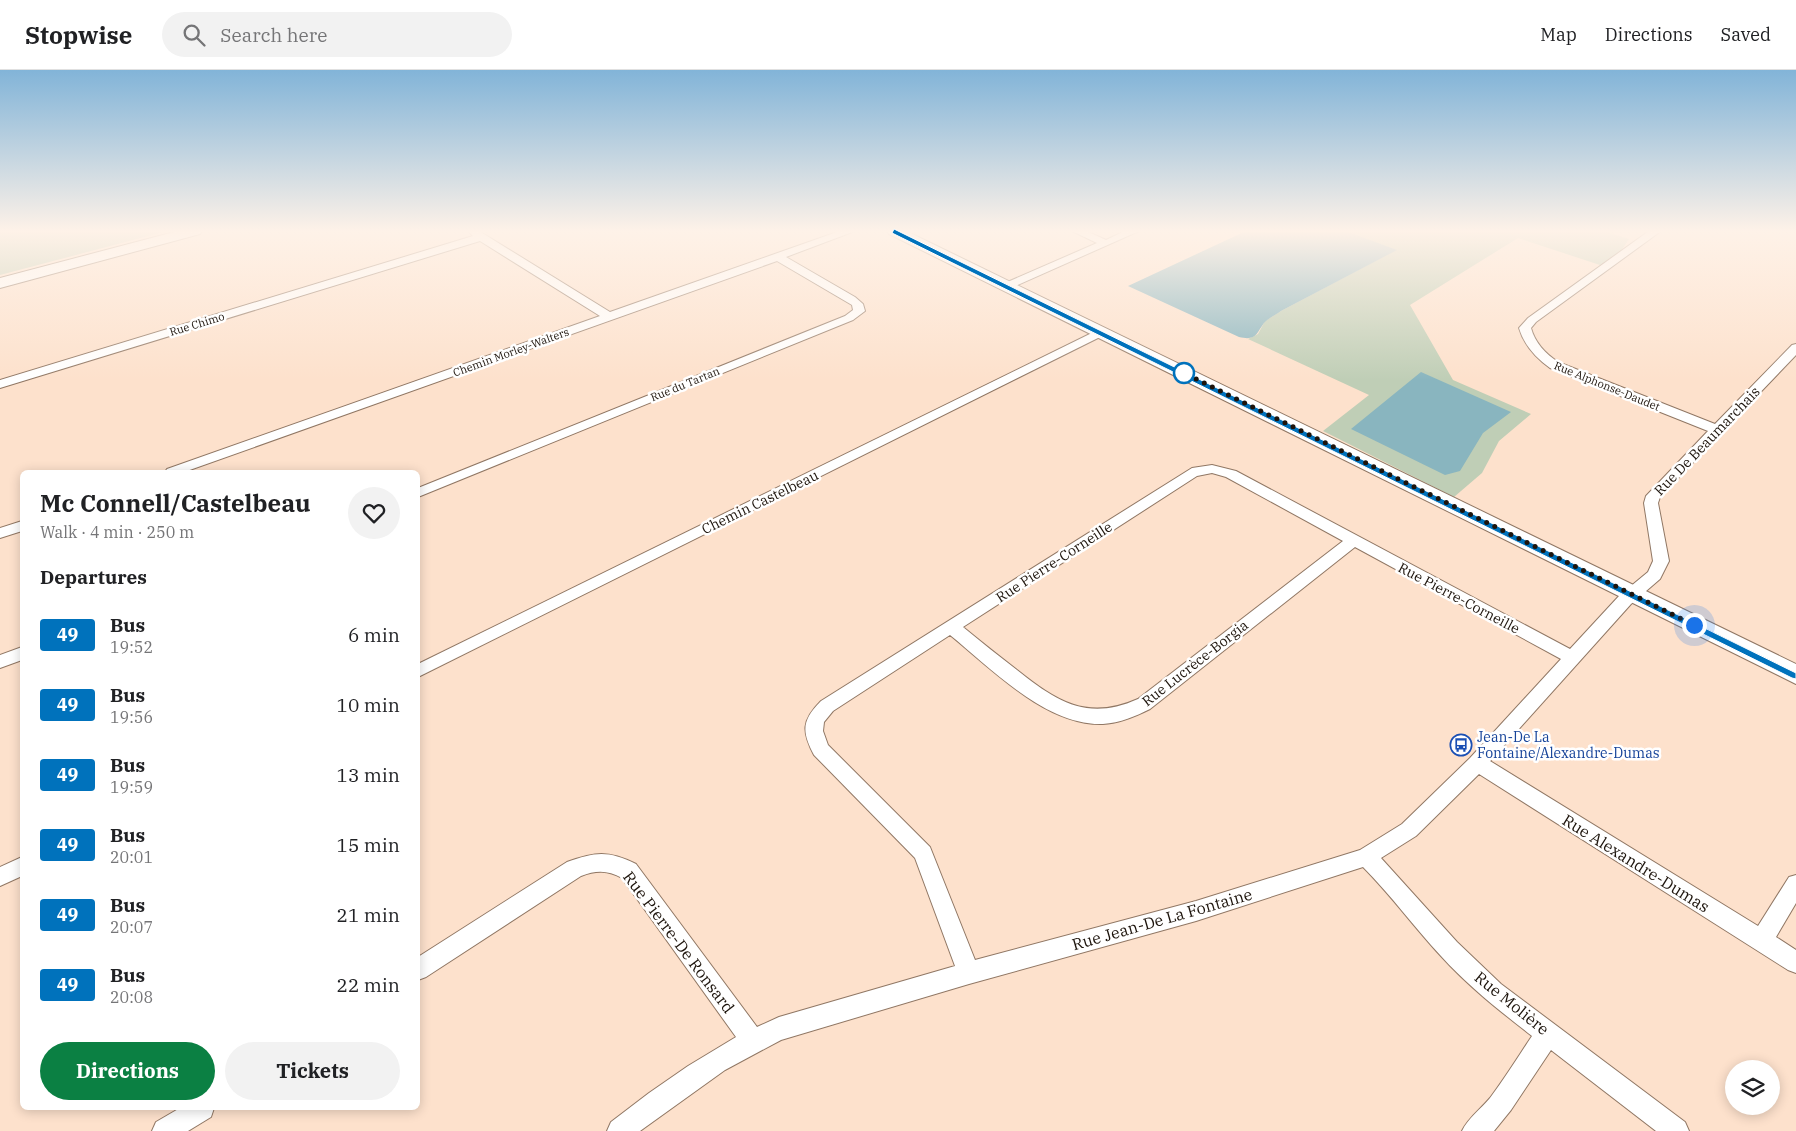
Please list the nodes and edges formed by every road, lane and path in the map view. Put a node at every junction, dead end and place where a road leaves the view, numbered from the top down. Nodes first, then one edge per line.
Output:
1 (328, 281) edge
2 (552, 281) edge
3 (712, 281) edge
4 (819, 281) edge
5 (996, 281) edge
6 (1020, 281) edge
7 (1587, 281) edge
8 (1007, 286) junction
9 (609, 317) junction
10 (1102, 332) junction
11 (1796, 348) edge
12 (0, 384) edge
13 (1717, 430) junction
14 (178, 470) edge
15 (420, 492) edge
16 (20, 527) edge
17 (0, 534) edge
18 (1353, 541) junction
19 (1632, 594) junction
20 (952, 628) junction
21 (20, 654) edge
22 (1573, 658) junction
23 (0, 662) edge
24 (420, 670) edge
25 (1796, 675) edge
26 (1477, 763) junction
27 (1366, 857) junction
28 (20, 867) edge
29 (0, 877) edge
30 (1796, 884) edge
31 (1762, 940) junction
32 (1796, 962) edge
33 (420, 968) edge
34 (969, 973) junction
35 (1548, 1033) junction
36 (752, 1040) junction
37 (199, 1110) edge
38 (165, 1131) edge
39 (620, 1131) edge
40 (1475, 1131) edge
41 (1676, 1131) edge

1 - 12 street, Rue Chimo
2 - 9 street
3 - 9 street, Chemin Morley-Walters
4 - 15 street, Rue du Tartan
5 - 8 street
6 - 8 street
7 - 13 street, Rue Alphonse-Daudet
8 - 10 street
9 - 14 street, Chemin Morley-Walters
10 - 19 street
10 - 24 street, Chemin Castelbeau
11 - 13 street, Rue De Beaumarchais
13 - 19 street, Rue De Beaumarchais
16 - 17 street
18 - 20 street, Rue Pierre-Corneille
18 - 20 street, Rue Lucrèce-Borgia
18 - 22 street, Rue Pierre-Corneille
19 - 22 street, Rue Jean-De La Fontaine
19 - 25 street
20 - 34 street, Rue Pierre-Corneille
21 - 23 street
22 - 26 street, Rue Jean-De La Fontaine
26 - 27 street, Rue Jean-De La Fontaine
26 - 31 street, Rue Alexandre-Dumas
27 - 34 street, Rue Jean-De La Fontaine
27 - 35 street, Rue Molière
28 - 29 street
30 - 31 street
31 - 32 street, Rue Alexandre-Dumas
33 - 36 street, Rue Pierre-De Ronsard
34 - 36 street, Rue Jean-De La Fontaine
35 - 40 street
35 - 41 street, Rue Molière
36 - 39 street, Rue Jean-De La Fontaine
37 - 38 street

